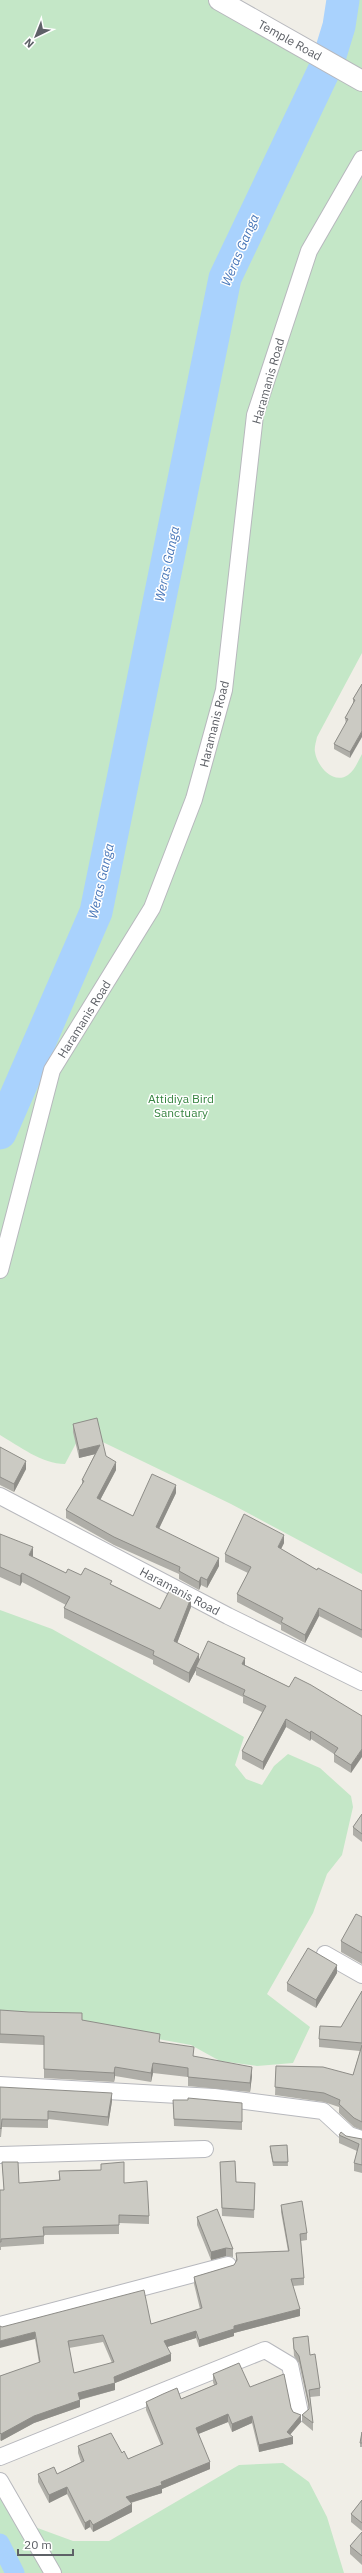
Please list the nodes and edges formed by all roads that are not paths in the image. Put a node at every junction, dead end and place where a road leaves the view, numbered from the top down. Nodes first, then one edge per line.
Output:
1 (219, 0) edge
2 (362, 81) edge
3 (362, 159) edge
4 (0, 1270) edge
5 (0, 1496) edge
6 (362, 1682) edge
7 (325, 1954) dead end
8 (362, 1975) edge
9 (0, 2085) edge
10 (362, 2139) edge
11 (205, 2149) dead end
12 (0, 2155) edge
13 (228, 2265) edge
14 (0, 2325) edge
15 (300, 2413) edge
16 (0, 2457) edge
17 (0, 2481) edge
18 (53, 2573) edge

1 - 2 street, Temple Road
3 - 4 street, Haramanis Road
5 - 6 street, Haramanis Road
7 - 8 street
9 - 10 street
11 - 12 street
13 - 14 street
15 - 16 street
17 - 18 street

